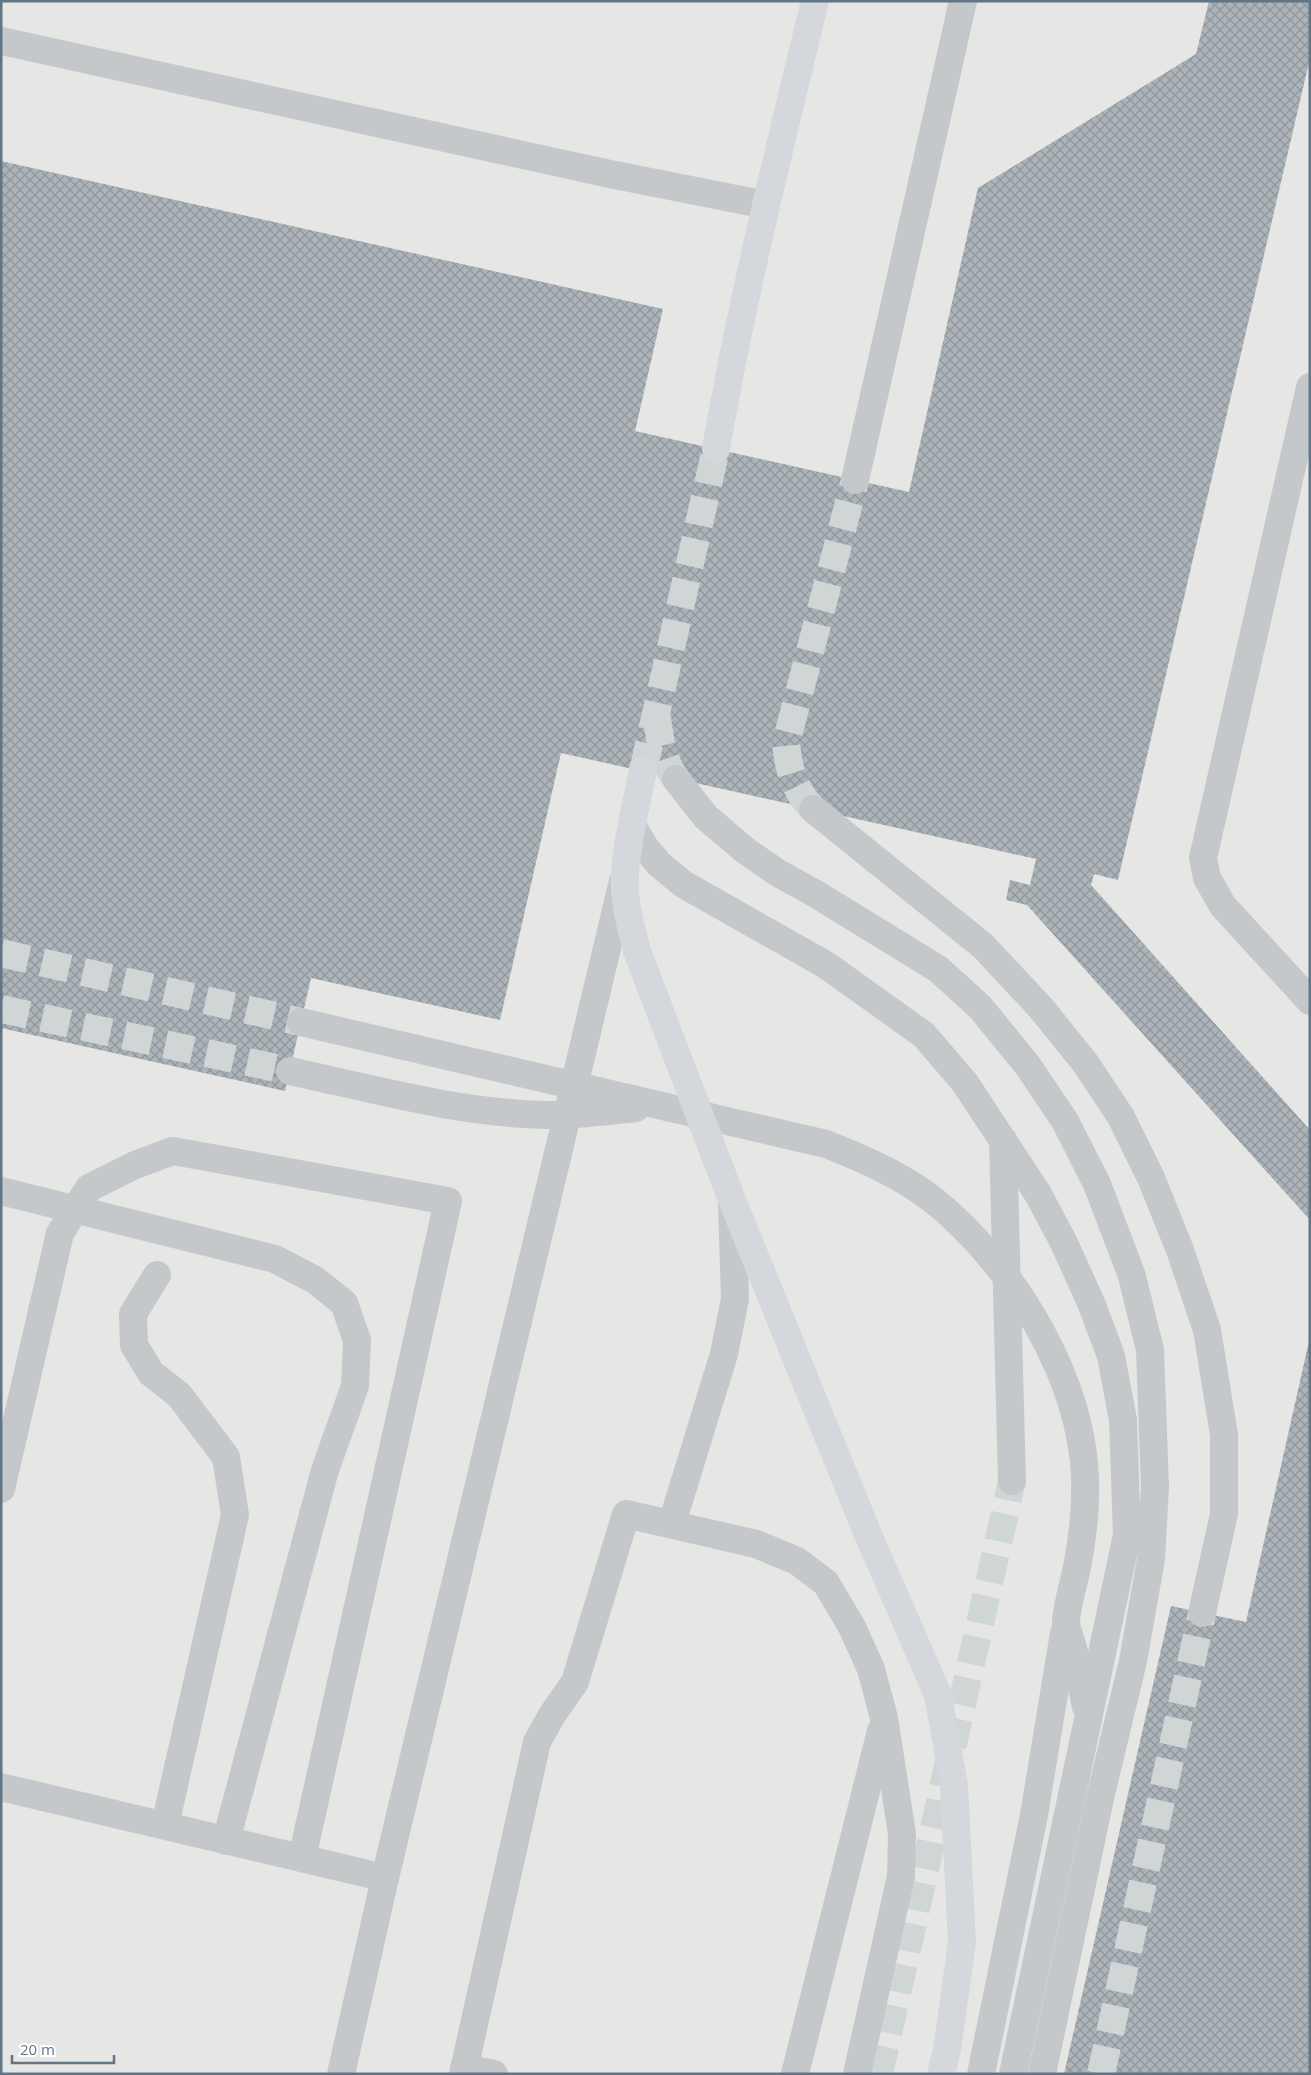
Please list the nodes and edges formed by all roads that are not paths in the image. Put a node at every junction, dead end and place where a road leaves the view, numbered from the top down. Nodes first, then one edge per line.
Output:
1 (815, 1) edge
2 (963, 1) edge
3 (1, 41) edge
4 (766, 205) junction
5 (1310, 387) edge
6 (716, 449) tunnel mouth
7 (855, 480) tunnel mouth
8 (644, 771) tunnel mouth
9 (676, 779) tunnel mouth
10 (813, 809) tunnel mouth
11 (632, 825) junction
12 (624, 876) junction
13 (1310, 1000) edge
14 (301, 1022) tunnel mouth
15 (290, 1071) tunnel mouth
16 (662, 1106) junction
17 (1003, 1140) junction
18 (1, 1191) edge
19 (732, 1200) junction
20 (157, 1275) dead end
21 (1012, 1481) tunnel mouth
22 (1, 1489) edge
23 (672, 1523) junction
24 (1202, 1612) tunnel mouth
25 (1066, 1622) junction
26 (884, 1718) junction
27 (1, 1787) edge
28 (1100, 1798) junction
29 (165, 1825) junction
30 (226, 1841) junction
31 (302, 1858) junction
32 (385, 1878) junction
33 (463, 2071) edge
34 (341, 2074) edge
35 (494, 2074) edge
36 (795, 2074) edge
37 (857, 2074) edge
38 (941, 2074) edge
39 (980, 2074) edge
40 (1013, 2074) edge
41 (1042, 2074) edge

1 - 4 highway
2 - 7 street
3 - 4 street
4 - 6 highway
5 - 13 street
8 - 11 highway
9 - 28 street
10 - 24 street
11 - 12 highway
11 - 17 street
12 - 19 highway
12 - 32 street
14 - 16 street
15 - 16 street
16 - 25 street
17 - 21 street
17 - 40 street
18 - 30 street
19 - 23 street
19 - 38 highway
20 - 29 street
22 - 31 street
23 - 26 street
23 - 33 street
25 - 28 street
25 - 39 street
26 - 36 street
26 - 37 street
27 - 29 street
28 - 41 street
29 - 30 street
30 - 31 street
31 - 32 street
32 - 34 street
33 - 35 street

